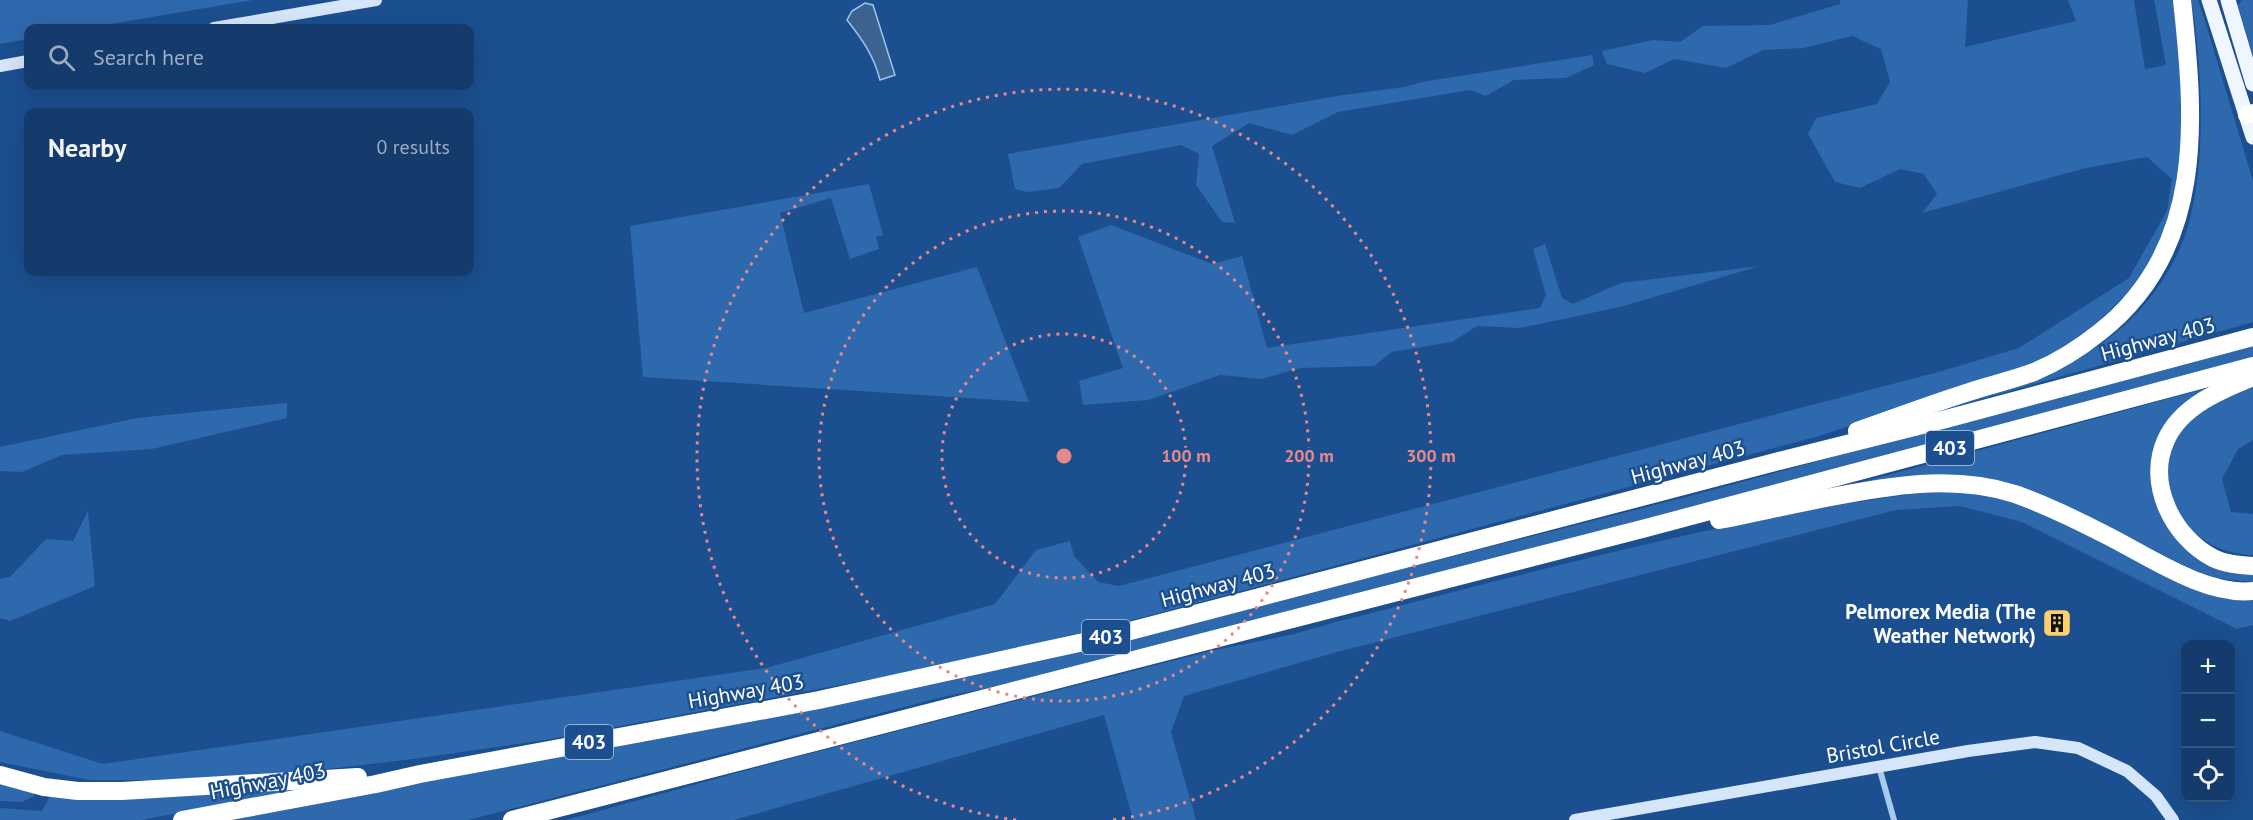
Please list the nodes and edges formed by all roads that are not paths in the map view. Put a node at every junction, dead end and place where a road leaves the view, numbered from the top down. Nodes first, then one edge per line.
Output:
1 (376, 0) edge
2 (2182, 0) edge
3 (2209, 0) edge
4 (2228, 0) edge
5 (237, 24) edge
6 (24, 62) edge
7 (0, 66) edge
8 (2253, 84) edge
9 (2250, 114) edge
10 (2253, 137) edge
11 (2253, 337) edge
12 (2253, 366) edge
13 (2253, 377) edge
14 (1779, 461) junction
15 (1646, 528) junction
16 (2253, 566) edge
17 (2253, 591) edge
18 (1879, 767) junction
19 (420, 774) junction
20 (0, 775) edge
21 (1615, 817) edge
22 (182, 820) edge
23 (512, 820) edge
24 (1575, 820) edge
25 (1894, 820) edge
26 (2173, 820) edge

1 - 5 street
2 - 14 highway
3 - 9 main road
4 - 8 main road
6 - 7 street
9 - 10 main road
11 - 14 highway, Highway 403 / 403
12 - 15 highway, 403
13 - 16 highway
14 - 19 highway, Highway 403 / 403
15 - 17 highway
15 - 23 highway, 403
18 - 21 street, Bristol Circle
18 - 25 street
18 - 26 street, Bristol Circle
19 - 20 highway
19 - 22 highway, Highway 403 / 403
21 - 24 street, Bristol Circle

